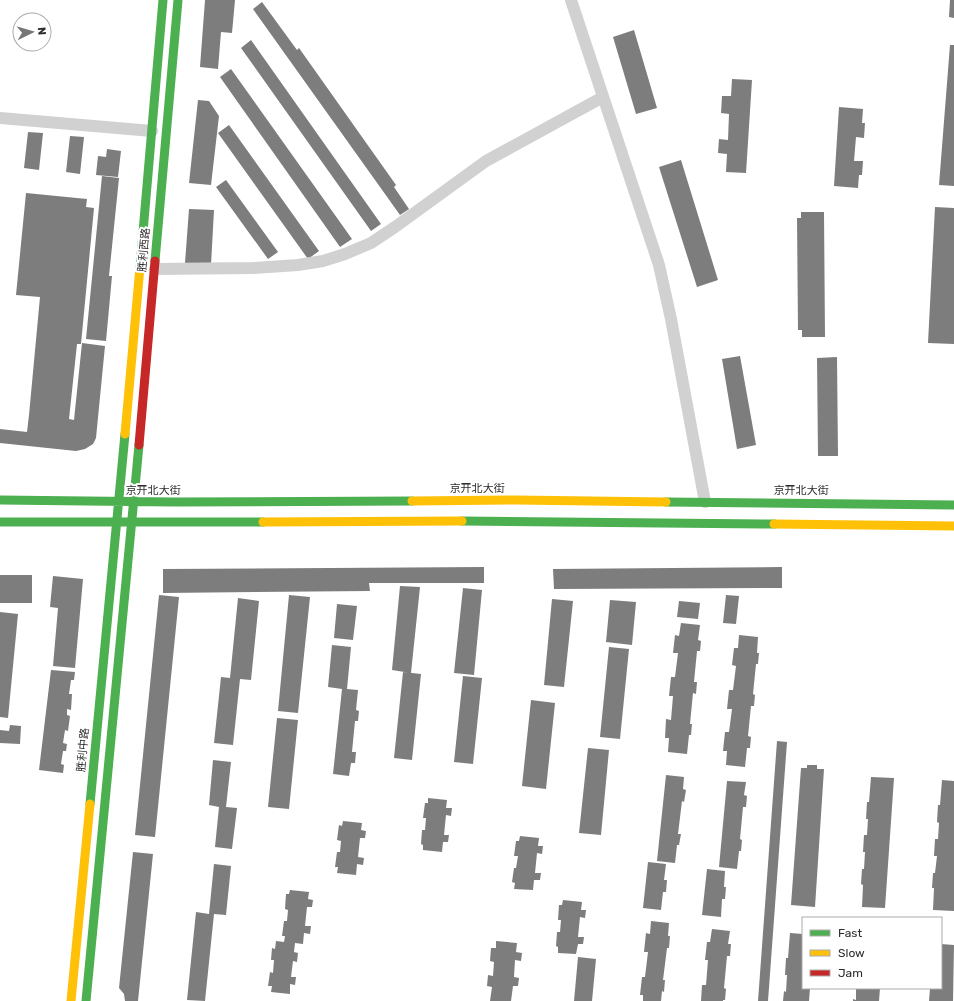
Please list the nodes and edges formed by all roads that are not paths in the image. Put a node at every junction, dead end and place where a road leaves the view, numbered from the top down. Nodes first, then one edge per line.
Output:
1 (163, 0) edge
2 (178, 0) edge
3 (571, 0) edge
4 (603, 97) junction
5 (0, 118) edge
6 (152, 131) junction
7 (155, 269) junction
8 (0, 500) edge
9 (119, 502) junction
10 (134, 502) junction
11 (705, 502) junction
12 (954, 505) edge
13 (0, 522) edge
14 (117, 523) junction
15 (132, 523) junction
16 (954, 526) edge
17 (71, 1001) edge
18 (86, 1001) edge

1 - 6 street, 胜利西路
2 - 7 street, 胜利西路
3 - 4 street
4 - 7 street
4 - 11 street
5 - 6 street
6 - 9 street, 胜利西路
7 - 10 street, 胜利西路
8 - 9 street, 京开北大街
9 - 10 street, 京开北大街
9 - 14 street, 胜利中路
10 - 11 street, 京开北大街
10 - 15 street
11 - 12 street, 京开北大街
13 - 14 street
14 - 15 street
14 - 17 street, 胜利中路
15 - 16 street
15 - 18 street

